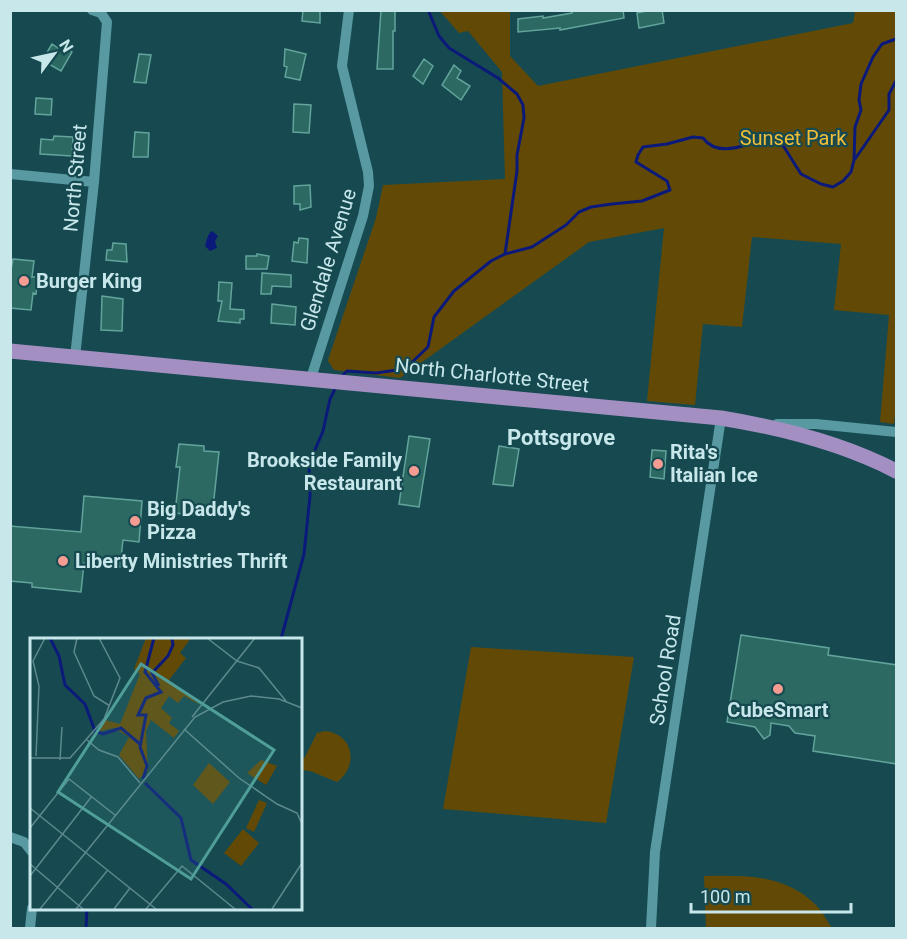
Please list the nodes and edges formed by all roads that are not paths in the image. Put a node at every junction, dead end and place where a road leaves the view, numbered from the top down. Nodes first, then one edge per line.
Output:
1 (92, 10) edge
2 (349, 10) edge
3 (10, 174) edge
4 (94, 182) junction
5 (10, 351) edge
6 (75, 357) junction
7 (311, 378) junction
8 (721, 418) junction
9 (759, 424) junction
10 (897, 432) edge
11 (897, 471) edge
12 (10, 837) edge
13 (30, 850) edge
14 (32, 909) edge
15 (30, 928) edge
16 (651, 928) edge

1 - 4 street, North Street
2 - 7 street, Glendale Avenue
3 - 4 street
4 - 6 street, North Street
5 - 6 main road, North Charlotte Street
6 - 7 main road, North Charlotte Street
7 - 8 main road, North Charlotte Street
8 - 9 main road, North Charlotte Street
8 - 16 street, School Road
9 - 10 street
9 - 11 main road, North Charlotte Street
12 - 13 street
14 - 15 street

